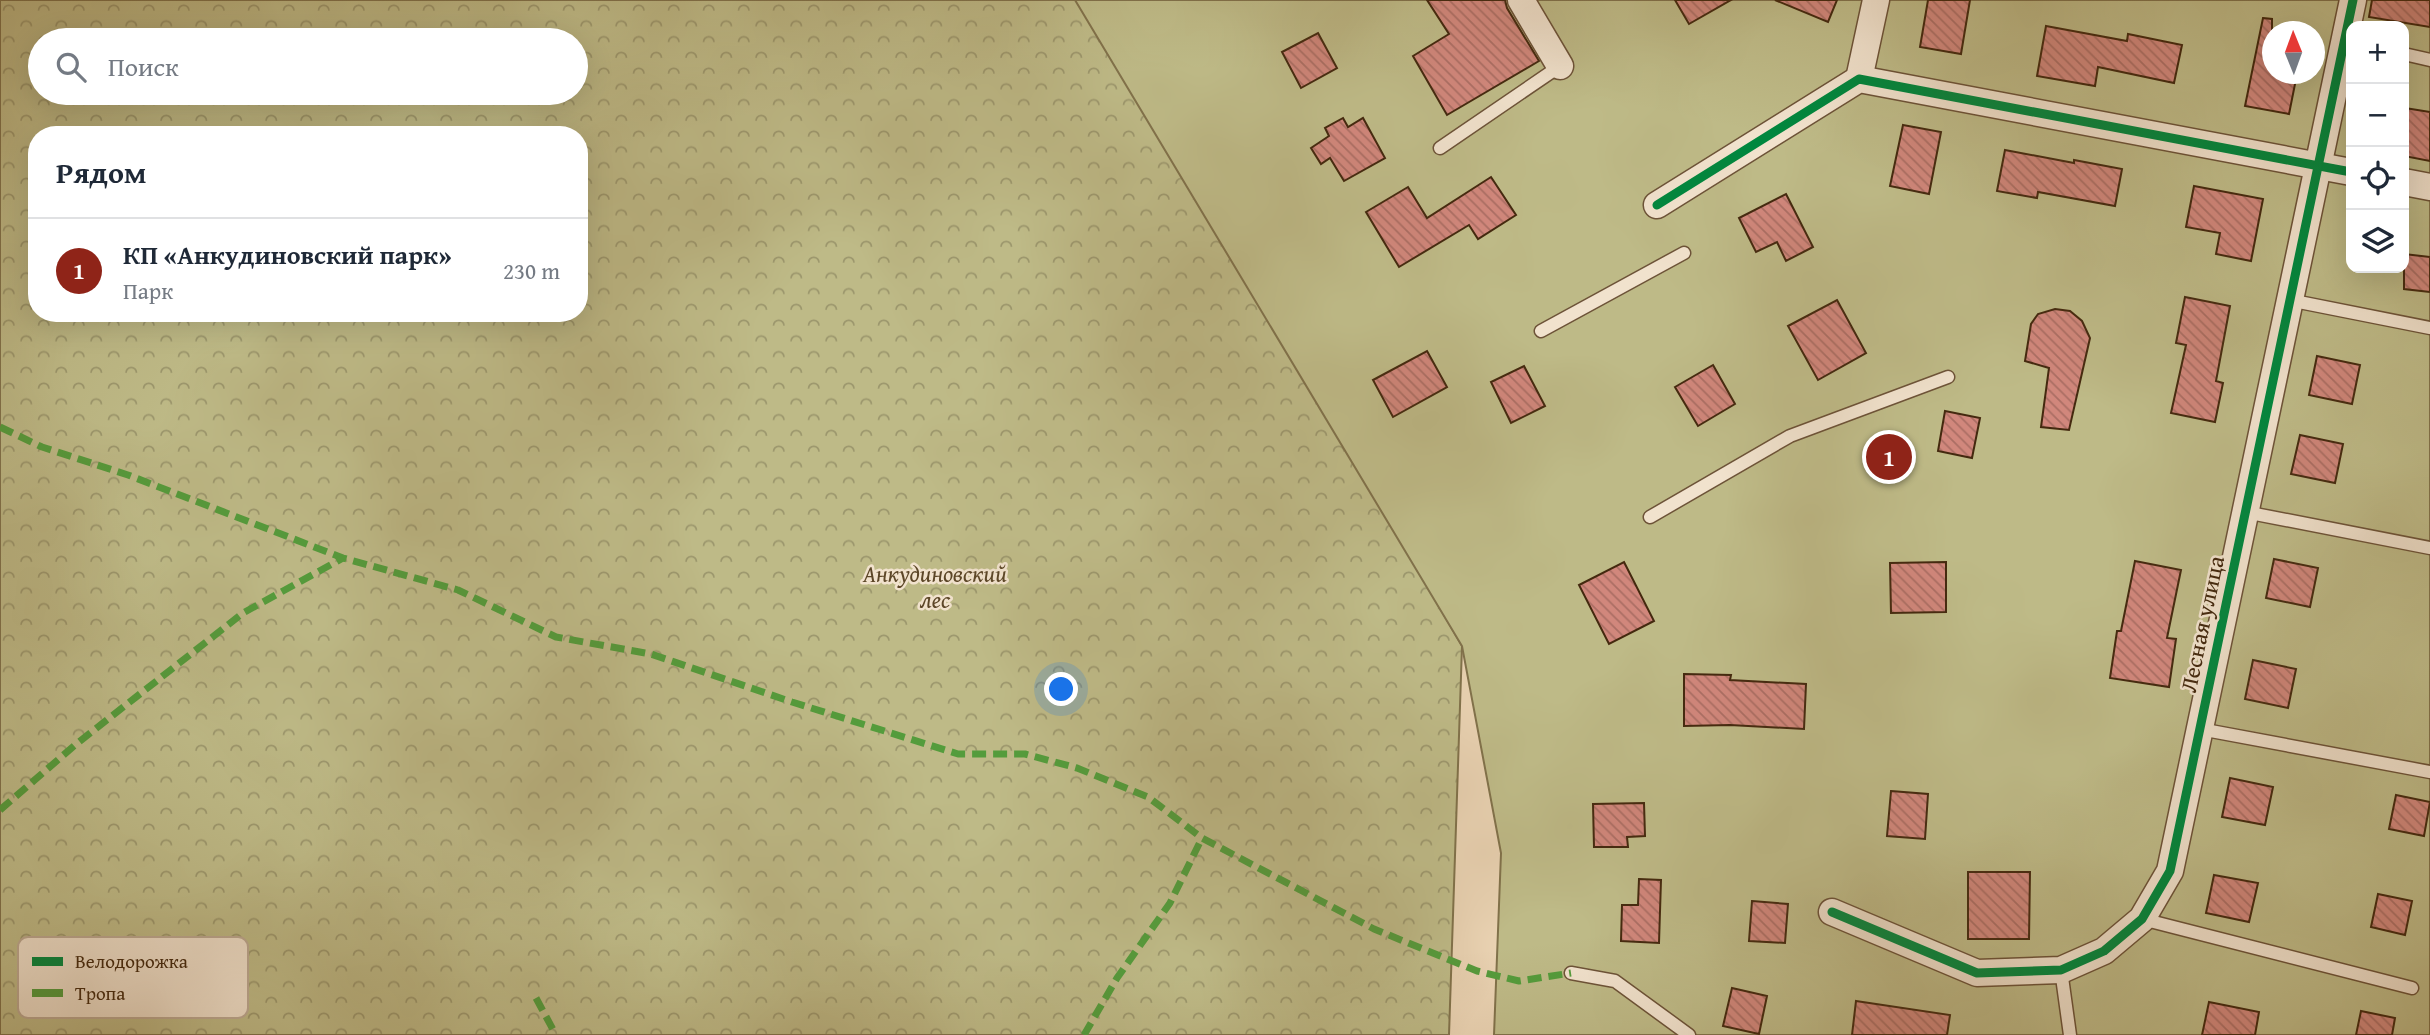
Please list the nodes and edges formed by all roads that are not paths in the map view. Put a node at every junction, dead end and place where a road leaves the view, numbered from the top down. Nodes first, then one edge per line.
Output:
1 (1521, 0) edge
2 (1876, 0) edge
3 (2353, 0) edge
4 (2350, 21) edge
5 (2346, 50) edge
6 (2409, 55) edge
7 (2430, 60) edge
8 (1560, 66) joint
9 (1858, 79) junction
10 (1440, 148) dead end
11 (2317, 166) junction
12 (2346, 171) edge
13 (2409, 183) edge
14 (2430, 187) edge
15 (1657, 205) dead end
16 (1684, 253) dead end
17 (2289, 300) junction
18 (2430, 328) edge
19 (1541, 331) dead end
20 (1948, 377) dead end
21 (2245, 512) junction
22 (1650, 517) dead end
23 (2430, 548) edge
24 (2200, 729) junction
25 (2430, 772) edge
26 (1832, 912) dead end
27 (2142, 919) junction
28 (2061, 970) junction
29 (1571, 973) dead end
30 (2412, 988) dead end
31 (1689, 1035) edge
32 (2070, 1035) edge

1 - 8 street
2 - 9 street
3 - 4 street, Лесная улица
5 - 11 street, Лесная улица
6 - 7 lane
8 - 10 lane
9 - 11 street
9 - 15 street
11 - 12 street
11 - 17 street, Лесная улица
13 - 14 street
16 - 19 lane
17 - 18 lane
17 - 21 street, Лесная улица
20 - 22 lane
21 - 23 lane
21 - 24 street, Лесная улица
24 - 25 lane
24 - 27 street, Лесная улица
26 - 28 street, Лесная улица
27 - 28 street, Лесная улица
27 - 30 lane
28 - 32 lane
29 - 31 lane

